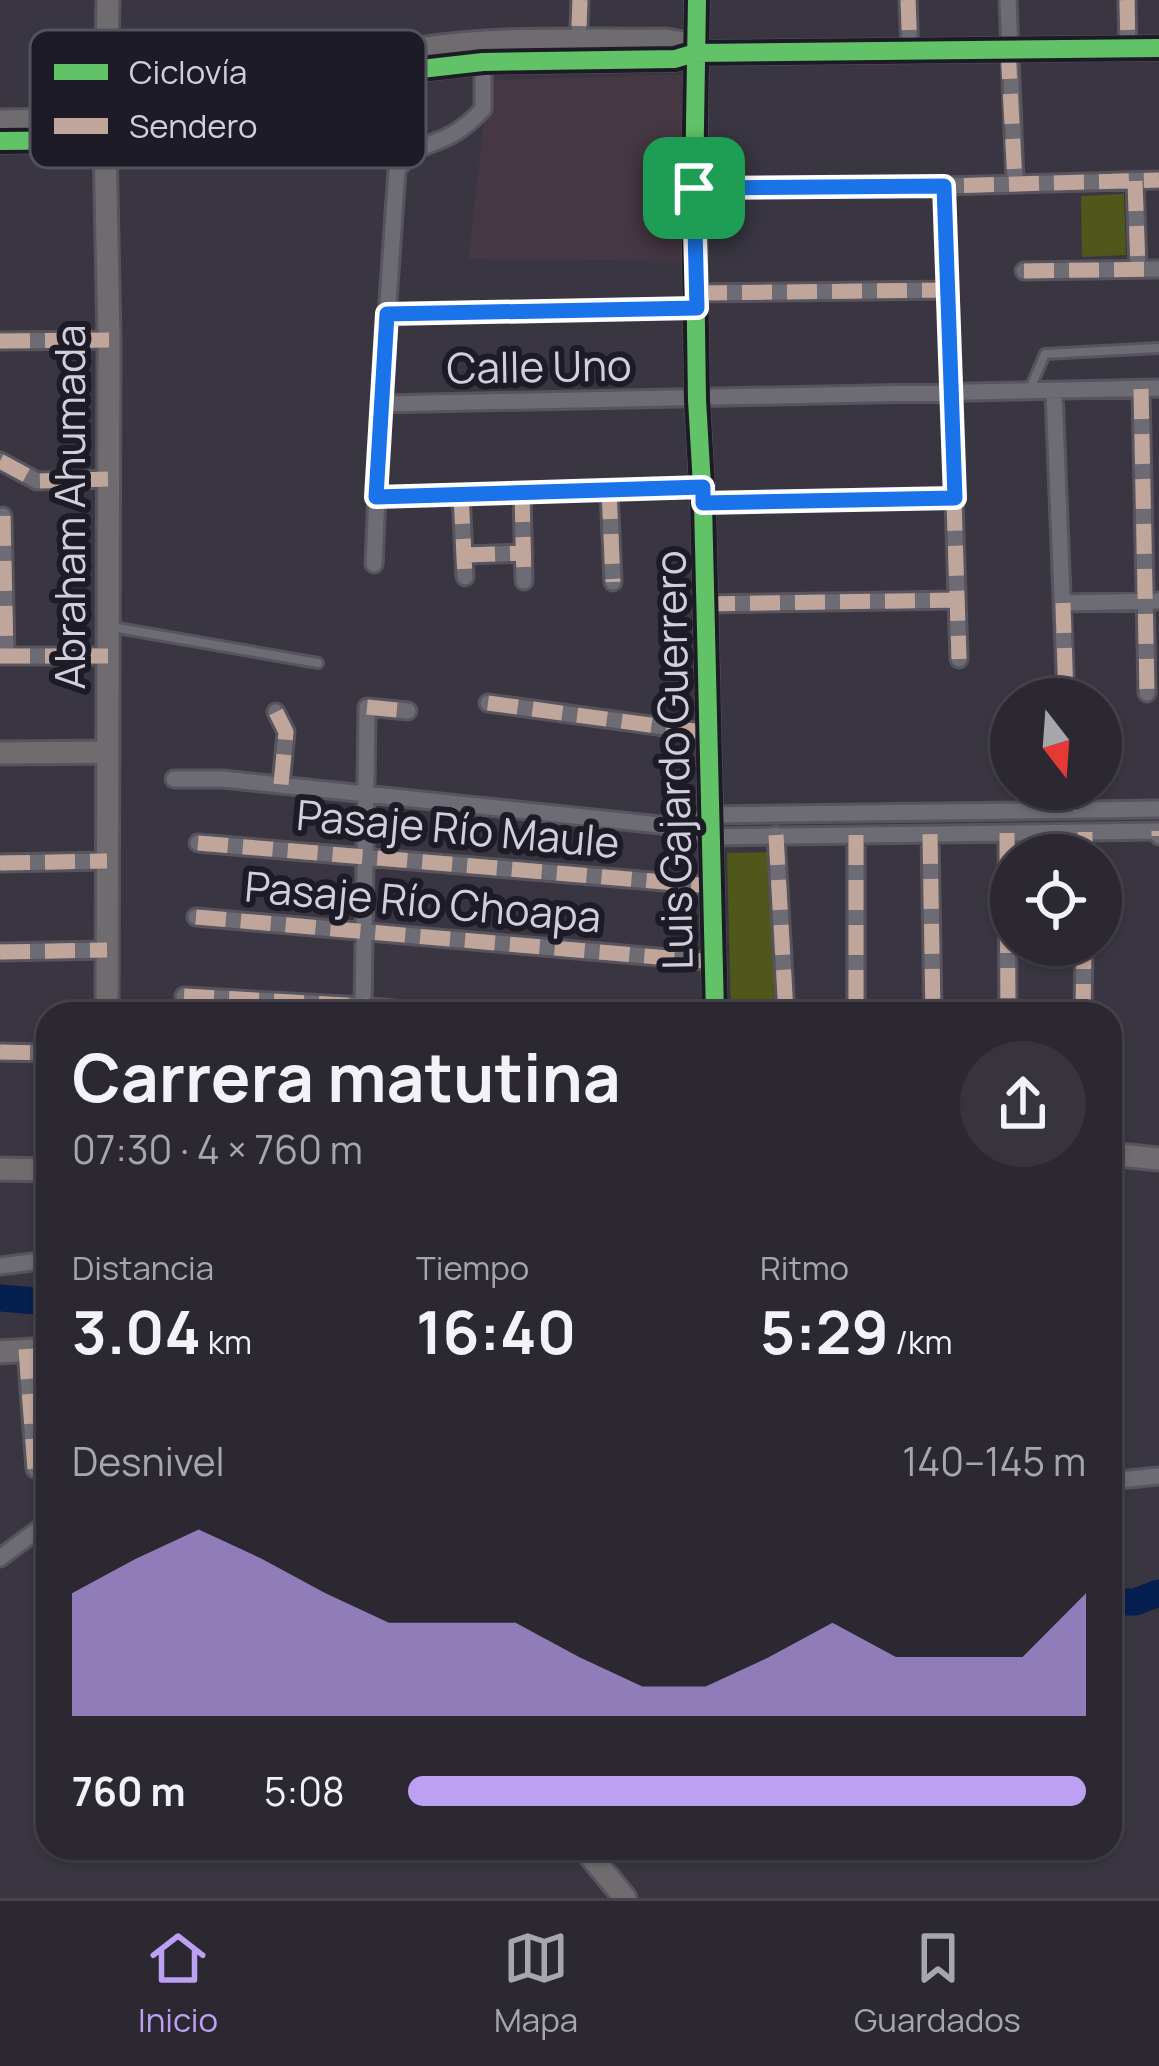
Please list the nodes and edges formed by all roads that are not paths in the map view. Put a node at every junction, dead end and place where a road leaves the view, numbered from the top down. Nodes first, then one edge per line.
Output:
1 (108, 0) edge
2 (580, 0) edge
3 (697, 0) edge
4 (908, 0) edge
5 (1008, 0) edge
6 (1126, 0) edge
7 (579, 26) dead end
8 (107, 30) edge
9 (1159, 48) edge
10 (426, 49) edge
11 (1008, 49) junction
12 (1128, 49) junction
13 (910, 52) junction
14 (695, 53) junction
15 (483, 62) junction
16 (426, 68) edge
17 (0, 121) edge
18 (30, 124) edge
19 (30, 138) edge
20 (0, 141) edge
21 (426, 146) edge
22 (106, 168) edge
23 (398, 168) edge
24 (1159, 180) edge
25 (1135, 181) junction
26 (1016, 183) junction
27 (944, 186) junction
28 (694, 188) junction
29 (1138, 269) junction
30 (1159, 269) edge
31 (1024, 271) dead end
32 (948, 290) junction
33 (697, 301) junction
34 (387, 314) junction
35 (0, 340) edge
36 (109, 340) junction
37 (1159, 348) edge
38 (1150, 389) edge
39 (1028, 392) junction
40 (1054, 392) junction
41 (950, 394) junction
42 (698, 400) junction
43 (382, 404) junction
44 (0, 461) edge
45 (108, 479) junction
46 (609, 489) junction
47 (522, 492) junction
48 (461, 494) junction
49 (703, 495) junction
50 (376, 497) junction
51 (955, 498) junction
52 (3, 516) edge
53 (524, 553) junction
54 (465, 555) junction
55 (374, 564) dead end
56 (465, 577) dead end
57 (524, 581) dead end
58 (613, 582) dead end
59 (956, 600) junction
60 (1152, 601) edge
61 (1063, 602) junction
62 (705, 604) junction
63 (108, 626) junction
64 (3, 656) edge
65 (108, 656) junction
66 (959, 658) dead end
67 (318, 663) dead end
68 (1065, 678) edge
69 (1147, 694) dead end
70 (488, 703) dead end
71 (408, 711) dead end
72 (276, 712) dead end
73 (709, 733) junction
74 (0, 752) edge
75 (108, 752) junction
76 (174, 779) dead end
77 (280, 785) junction
78 (368, 795) junction
79 (1159, 809) edge
80 (1069, 811) joint
81 (711, 826) junction
82 (1085, 832) joint
83 (1007, 833) junction
84 (930, 834) junction
85 (1159, 834) edge
86 (776, 835) junction
87 (856, 835) junction
88 (198, 843) dead end
89 (366, 856) junction
90 (107, 861) junction
91 (0, 863) edge
92 (712, 886) junction
93 (196, 917) dead end
94 (365, 934) junction
95 (107, 950) junction
96 (0, 952) edge
97 (715, 962) junction
98 (1084, 966) edge
99 (184, 996) dead end
100 (107, 1002) edge
101 (261, 1002) edge
102 (363, 1002) edge
103 (715, 1002) edge
104 (785, 1002) edge
105 (856, 1002) edge
106 (933, 1002) edge
107 (1009, 1002) edge
108 (1083, 1002) edge
109 (0, 1052) edge
110 (36, 1053) edge
111 (1122, 1155) edge
112 (1159, 1159) edge
113 (0, 1169) edge
114 (36, 1170) edge
115 (36, 1262) edge
116 (0, 1266) edge
117 (36, 1349) edge
118 (0, 1352) edge
119 (36, 1409) edge
120 (35, 1469) dead end
121 (1159, 1477) edge
122 (1122, 1479) edge
123 (36, 1531) edge
124 (0, 1558) edge
125 (594, 1860) edge
126 (625, 1898) edge

1 - 8 street, Abraham Ahumada
2 - 7 street
3 - 14 street, Luis Gajardo Guerrero
4 - 13 street
5 - 11 street
6 - 12 street
9 - 12 street
10 - 14 street
11 - 12 street
11 - 13 street
11 - 26 street
13 - 14 street
14 - 15 street
14 - 28 street, Luis Gajardo Guerrero
15 - 16 street
15 - 21 street
17 - 18 street
19 - 20 street
22 - 36 street, Abraham Ahumada
23 - 34 street
24 - 25 street
25 - 26 street
25 - 29 street
26 - 27 street
27 - 28 street
27 - 32 street
28 - 33 street, Luis Gajardo Guerrero
29 - 30 street
29 - 31 street
32 - 33 street
32 - 41 street
33 - 34 street
33 - 42 street, Luis Gajardo Guerrero
34 - 43 street
35 - 36 street
36 - 45 street, Abraham Ahumada
37 - 39 lane
38 - 40 street, Calle Uno
38 - 60 street
39 - 40 street, Calle Uno
39 - 41 street, Calle Uno
40 - 61 street
41 - 42 street, Calle Uno
41 - 51 street
42 - 43 street, Calle Uno
42 - 49 street, Luis Gajardo Guerrero
43 - 50 street
44 - 45 street
45 - 63 street, Abraham Ahumada
46 - 47 street
46 - 49 street
46 - 58 street
47 - 48 street
47 - 53 street
48 - 50 street
48 - 54 street
49 - 51 street
49 - 62 street, Luis Gajardo Guerrero
50 - 55 street
51 - 59 street
52 - 64 street
53 - 54 street
53 - 57 street
54 - 56 street
59 - 62 street
59 - 66 street
60 - 61 street
60 - 69 street
61 - 68 street
62 - 73 street, Luis Gajardo Guerrero
63 - 65 street, Abraham Ahumada
63 - 67 lane
64 - 65 street
65 - 75 street, Abraham Ahumada
70 - 73 street
71 - 78 street
72 - 77 street
73 - 81 street, Luis Gajardo Guerrero
74 - 75 street
75 - 90 street, Abraham Ahumada
76 - 77 street
77 - 78 street
78 - 81 street
78 - 89 street
79 - 80 street
80 - 81 street
81 - 86 street
81 - 92 street, Luis Gajardo Guerrero
82 - 83 street
82 - 85 street
83 - 84 street
83 - 107 street
84 - 87 street
84 - 106 street
86 - 87 street
86 - 104 street
87 - 105 street
88 - 89 street, Pasaje Río Maule
89 - 92 street, Pasaje Río Maule
89 - 94 street
90 - 91 street
90 - 95 street, Abraham Ahumada
92 - 97 street, Luis Gajardo Guerrero
93 - 94 street, Pasaje Río Choapa
94 - 97 street, Pasaje Río Choapa
94 - 102 street
95 - 96 street
95 - 100 street, Abraham Ahumada
97 - 103 street, Luis Gajardo Guerrero
98 - 108 street
99 - 101 street
109 - 110 street
111 - 112 street
113 - 114 street
115 - 116 street
117 - 118 street
119 - 120 street
121 - 122 street
123 - 124 street
125 - 126 street

